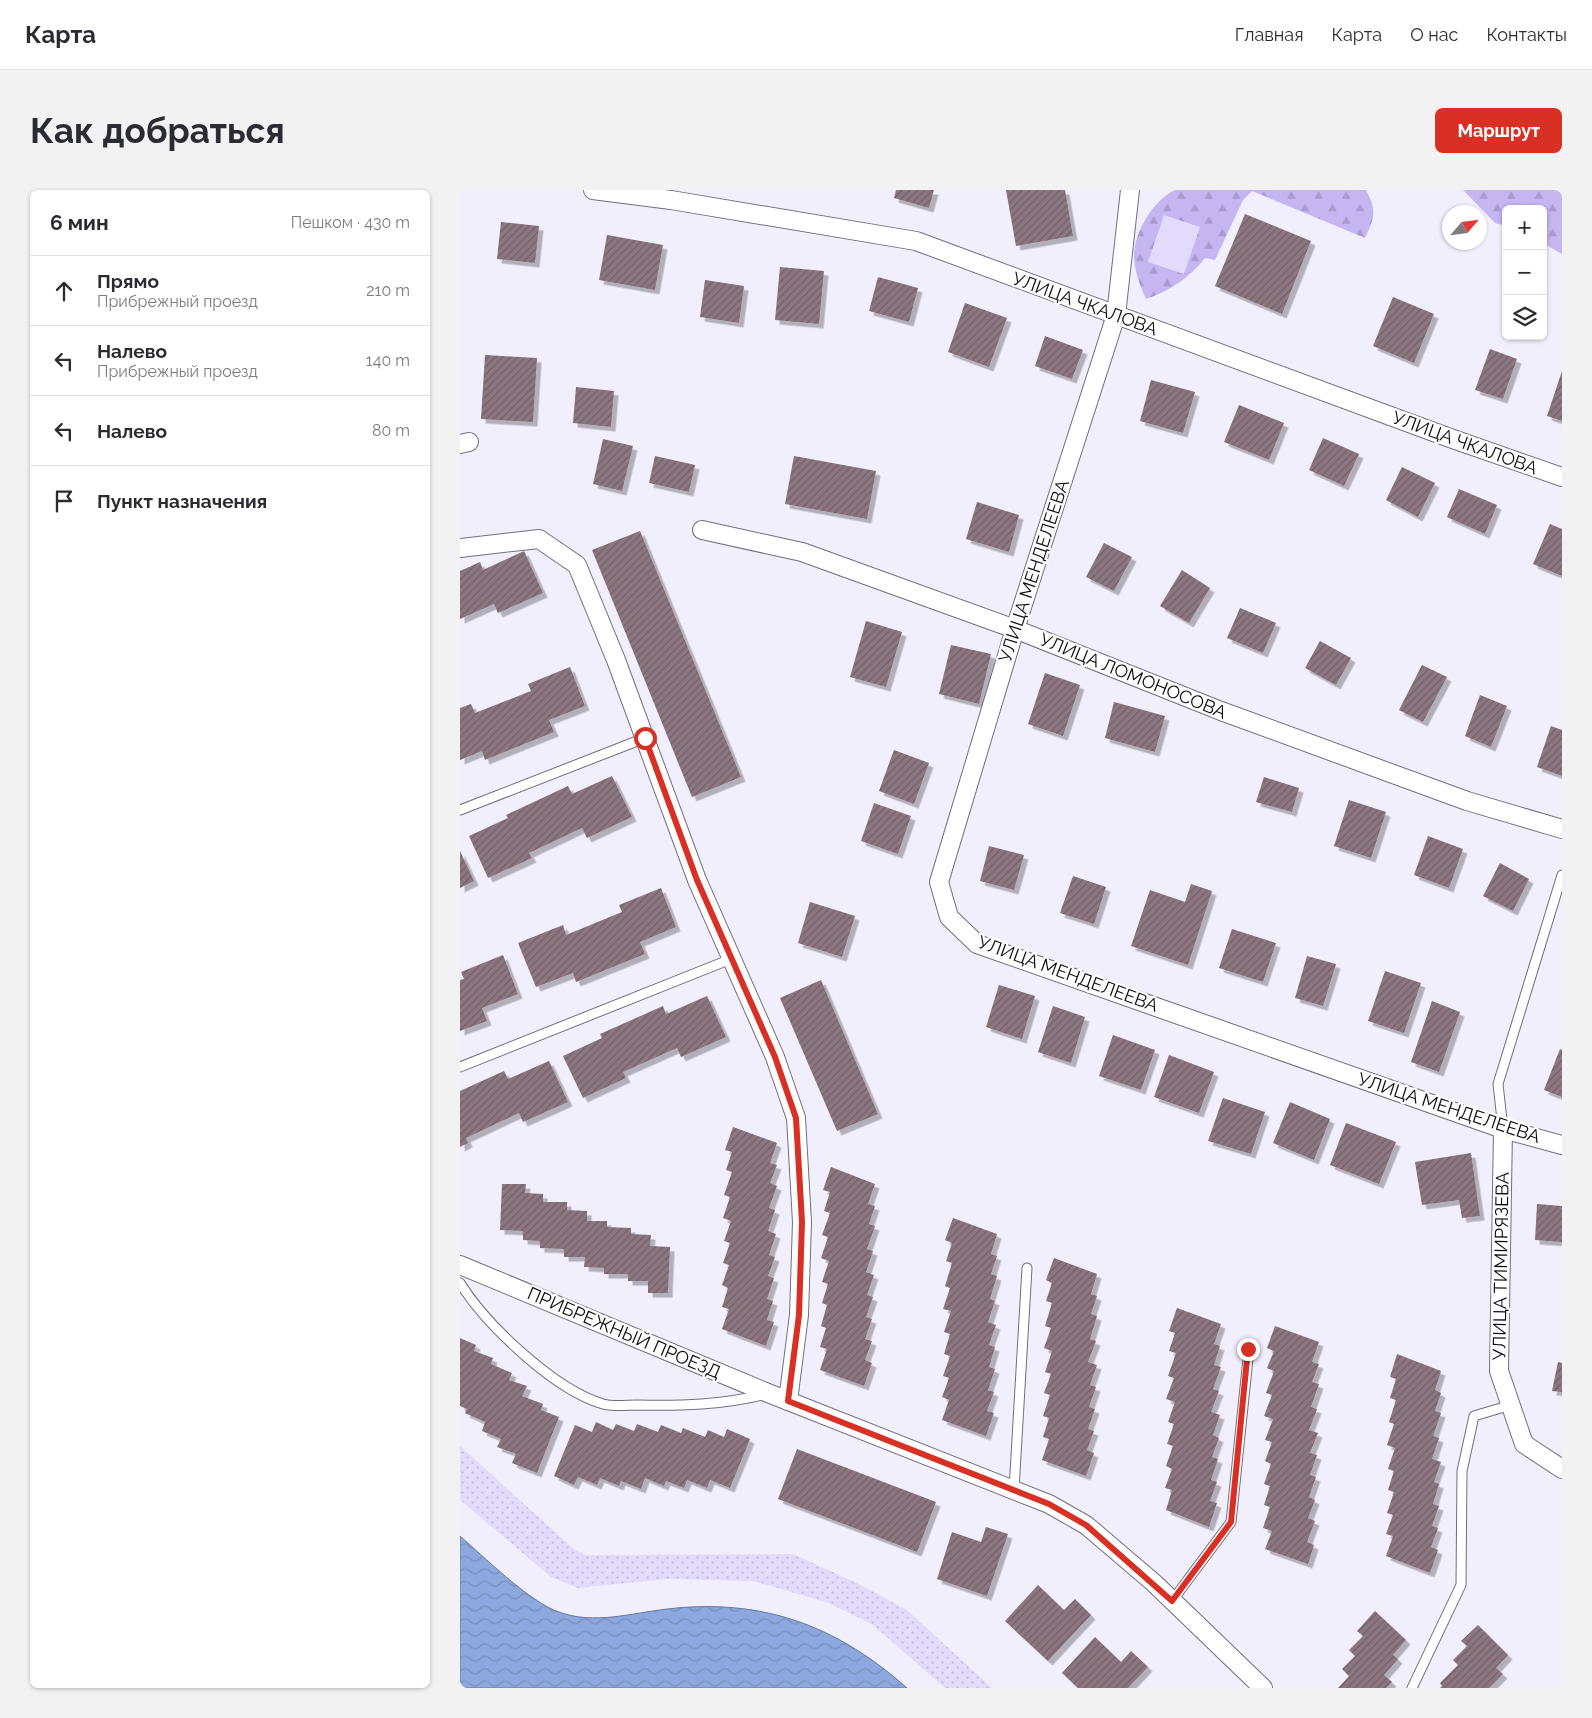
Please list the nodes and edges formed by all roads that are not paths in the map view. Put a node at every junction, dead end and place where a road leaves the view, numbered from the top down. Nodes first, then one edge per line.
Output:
1 (593, 190) edge
2 (1130, 190) edge
3 (1116, 315) junction
4 (1562, 477) edge
5 (702, 530) dead end
6 (460, 548) edge
7 (1015, 629) junction
8 (645, 738) junction
9 (460, 810) edge
10 (1562, 829) edge
11 (1562, 875) edge
12 (732, 959) junction
13 (460, 1067) edge
14 (1504, 1129) junction
15 (1562, 1145) edge
16 (460, 1265) edge
17 (1027, 1268) dead end
18 (460, 1283) edge
19 (1248, 1349) dead end
20 (768, 1394) junction
21 (788, 1401) junction
22 (1511, 1406) junction
23 (1562, 1469) edge
24 (1014, 1490) junction
25 (1172, 1601) junction
26 (1263, 1688) edge
27 (1412, 1688) edge

1 - 3 street, УЛИЦА ЧКАЛОВА
2 - 3 street, УЛИЦА МЕНДЕЛЕЕВА
3 - 4 street, УЛИЦА ЧКАЛОВА
3 - 7 street, УЛИЦА МЕНДЕЛЕЕВА
5 - 7 street, УЛИЦА ЛОМОНОСОВА
6 - 8 street
7 - 10 street, УЛИЦА ЛОМОНОСОВА
7 - 14 street, УЛИЦА МЕНДЕЛЕЕВА
8 - 9 lane
8 - 12 street
11 - 14 lane
12 - 13 lane
12 - 21 street
14 - 15 street, УЛИЦА МЕНДЕЛЕЕВА
14 - 22 street, УЛИЦА ТИМИРЯЗЕВА
16 - 20 street, ПРИБРЕЖНЫЙ ПРОЕЗД
17 - 24 lane
18 - 20 lane
19 - 25 lane
20 - 21 street, ПРИБРЕЖНЫЙ ПРОЕЗД
21 - 24 street, ПРИБРЕЖНЫЙ ПРОЕЗД
22 - 23 street, УЛИЦА ТИМИРЯЗЕВА
22 - 27 lane
24 - 25 street, ПРИБРЕЖНЫЙ ПРОЕЗД
25 - 26 street, ПРИБРЕЖНЫЙ ПРОЕЗД

